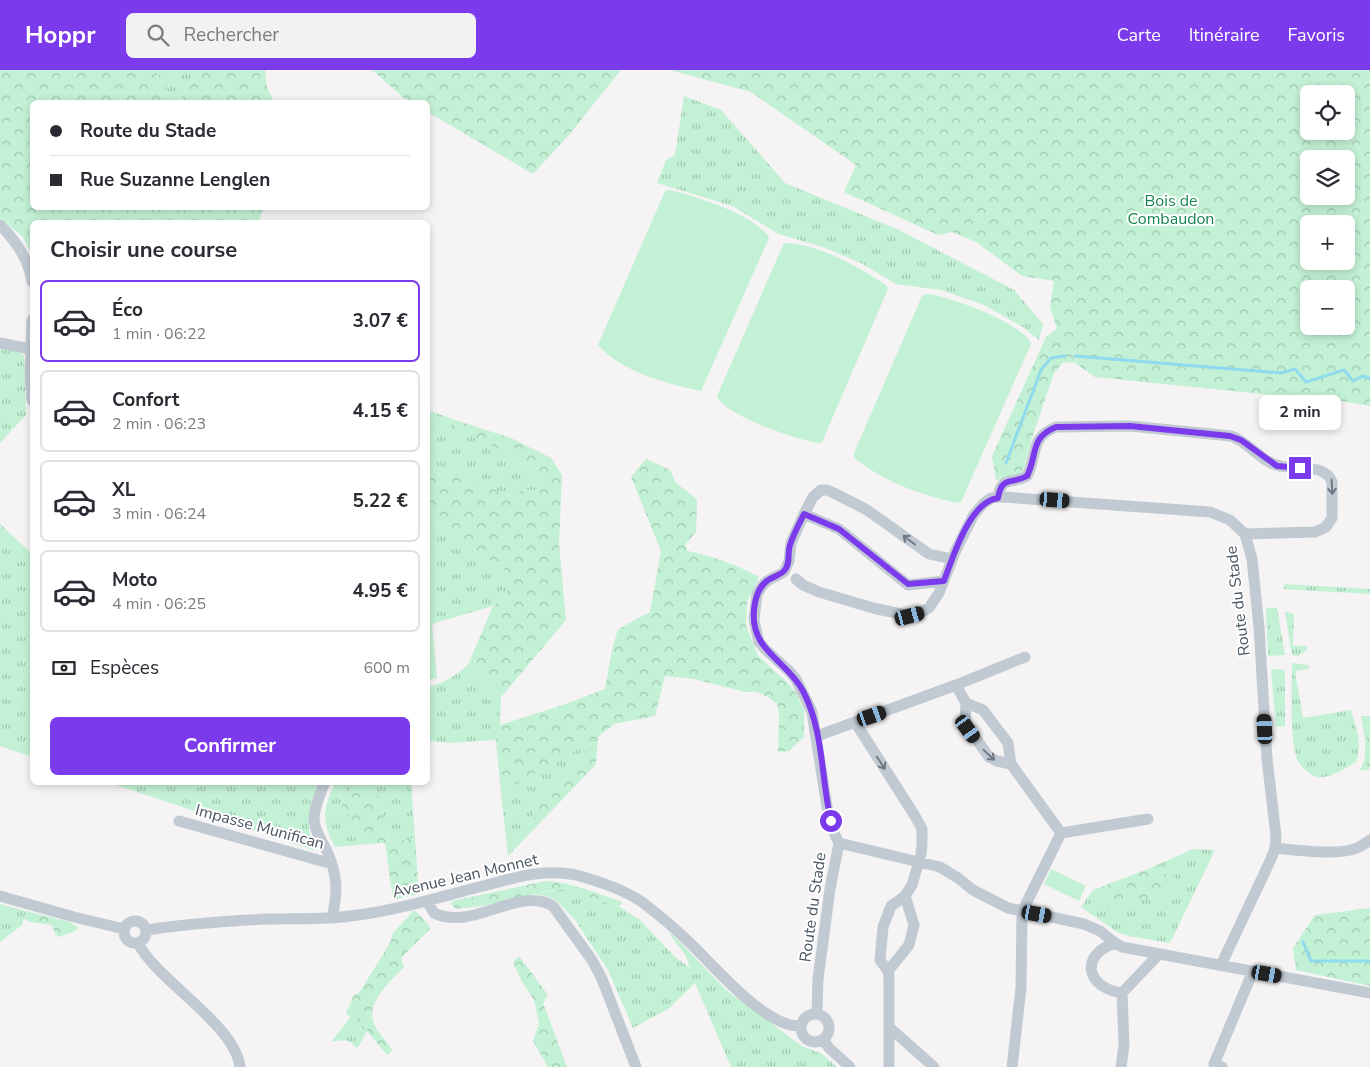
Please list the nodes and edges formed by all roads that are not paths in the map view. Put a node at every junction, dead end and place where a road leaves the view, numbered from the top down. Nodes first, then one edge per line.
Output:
1 (0, 225) edge
2 (30, 272) edge
3 (0, 343) edge
4 (30, 349) joint
5 (30, 374) edge
6 (998, 498) junction
7 (804, 514) junction
8 (1245, 534) junction
9 (952, 559) junction
10 (796, 579) dead end
11 (944, 581) junction
12 (1025, 658) dead end
13 (956, 685) junction
14 (966, 704) junction
15 (855, 722) junction
16 (817, 736) junction
17 (1011, 764) junction
18 (324, 785) edge
19 (1148, 819) dead end
20 (179, 821) dead end
21 (1062, 833) junction
22 (1370, 840) edge
23 (838, 843) junction
24 (1275, 848) junction
25 (331, 861) junction
26 (919, 861) junction
27 (0, 896) edge
28 (905, 896) junction
29 (427, 901) junction
30 (1022, 912) junction
31 (332, 918) junction
32 (124, 929) junction
33 (147, 930) junction
34 (138, 943) junction
35 (1115, 944) junction
36 (1159, 954) junction
37 (1221, 965) junction
38 (888, 971) junction
39 (1253, 971) junction
40 (1122, 993) junction
41 (1370, 993) edge
42 (817, 1013) junction
43 (800, 1026) junction
44 (889, 1027) junction
45 (823, 1039) junction
46 (240, 1067) edge
47 (636, 1067) edge
48 (850, 1067) edge
49 (889, 1067) edge
50 (934, 1067) edge
51 (1012, 1067) edge
52 (1121, 1067) edge
53 (1222, 1067) edge

1 - 2 street
3 - 4 street
4 - 5 street
6 - 8 street, Route du Stade
6 -> 8 street
6 - 9 street
9 -> 7 street
7 - 11 street
7 - 16 street, Route du Stade
8 - 24 street, Route du Stade
9 - 11 street
10 - 11 street
12 - 13 street
13 - 14 street
13 - 15 street
14 - 17 street
14 -> 17 street
15 - 16 street
15 -> 26 street
16 - 23 street, Route du Stade
17 - 21 street
18 - 25 street
19 - 21 street
20 - 25 street, Impasse Munifican
21 - 30 street
22 - 24 street
23 - 26 street
23 - 42 street, Route du Stade
24 - 37 street
25 - 31 street
26 - 28 street
26 - 30 street
27 - 32 street
28 - 38 street
28 - 38 street
29 - 31 street, Avenue Jean Monnet
29 - 43 street, Avenue Jean Monnet
29 - 47 street
30 - 35 street
30 - 51 street
31 - 33 street, Avenue Jean Monnet
32 - 33 street
32 - 34 street
33 - 34 street
34 - 46 street
35 - 36 street
35 - 40 street
36 - 37 street
36 - 40 street
37 - 39 street
38 - 44 street
39 - 41 street
39 - 53 street
40 - 52 street
42 - 43 street
42 - 45 street
43 - 45 street
44 - 49 street
44 - 50 street
45 - 48 street

